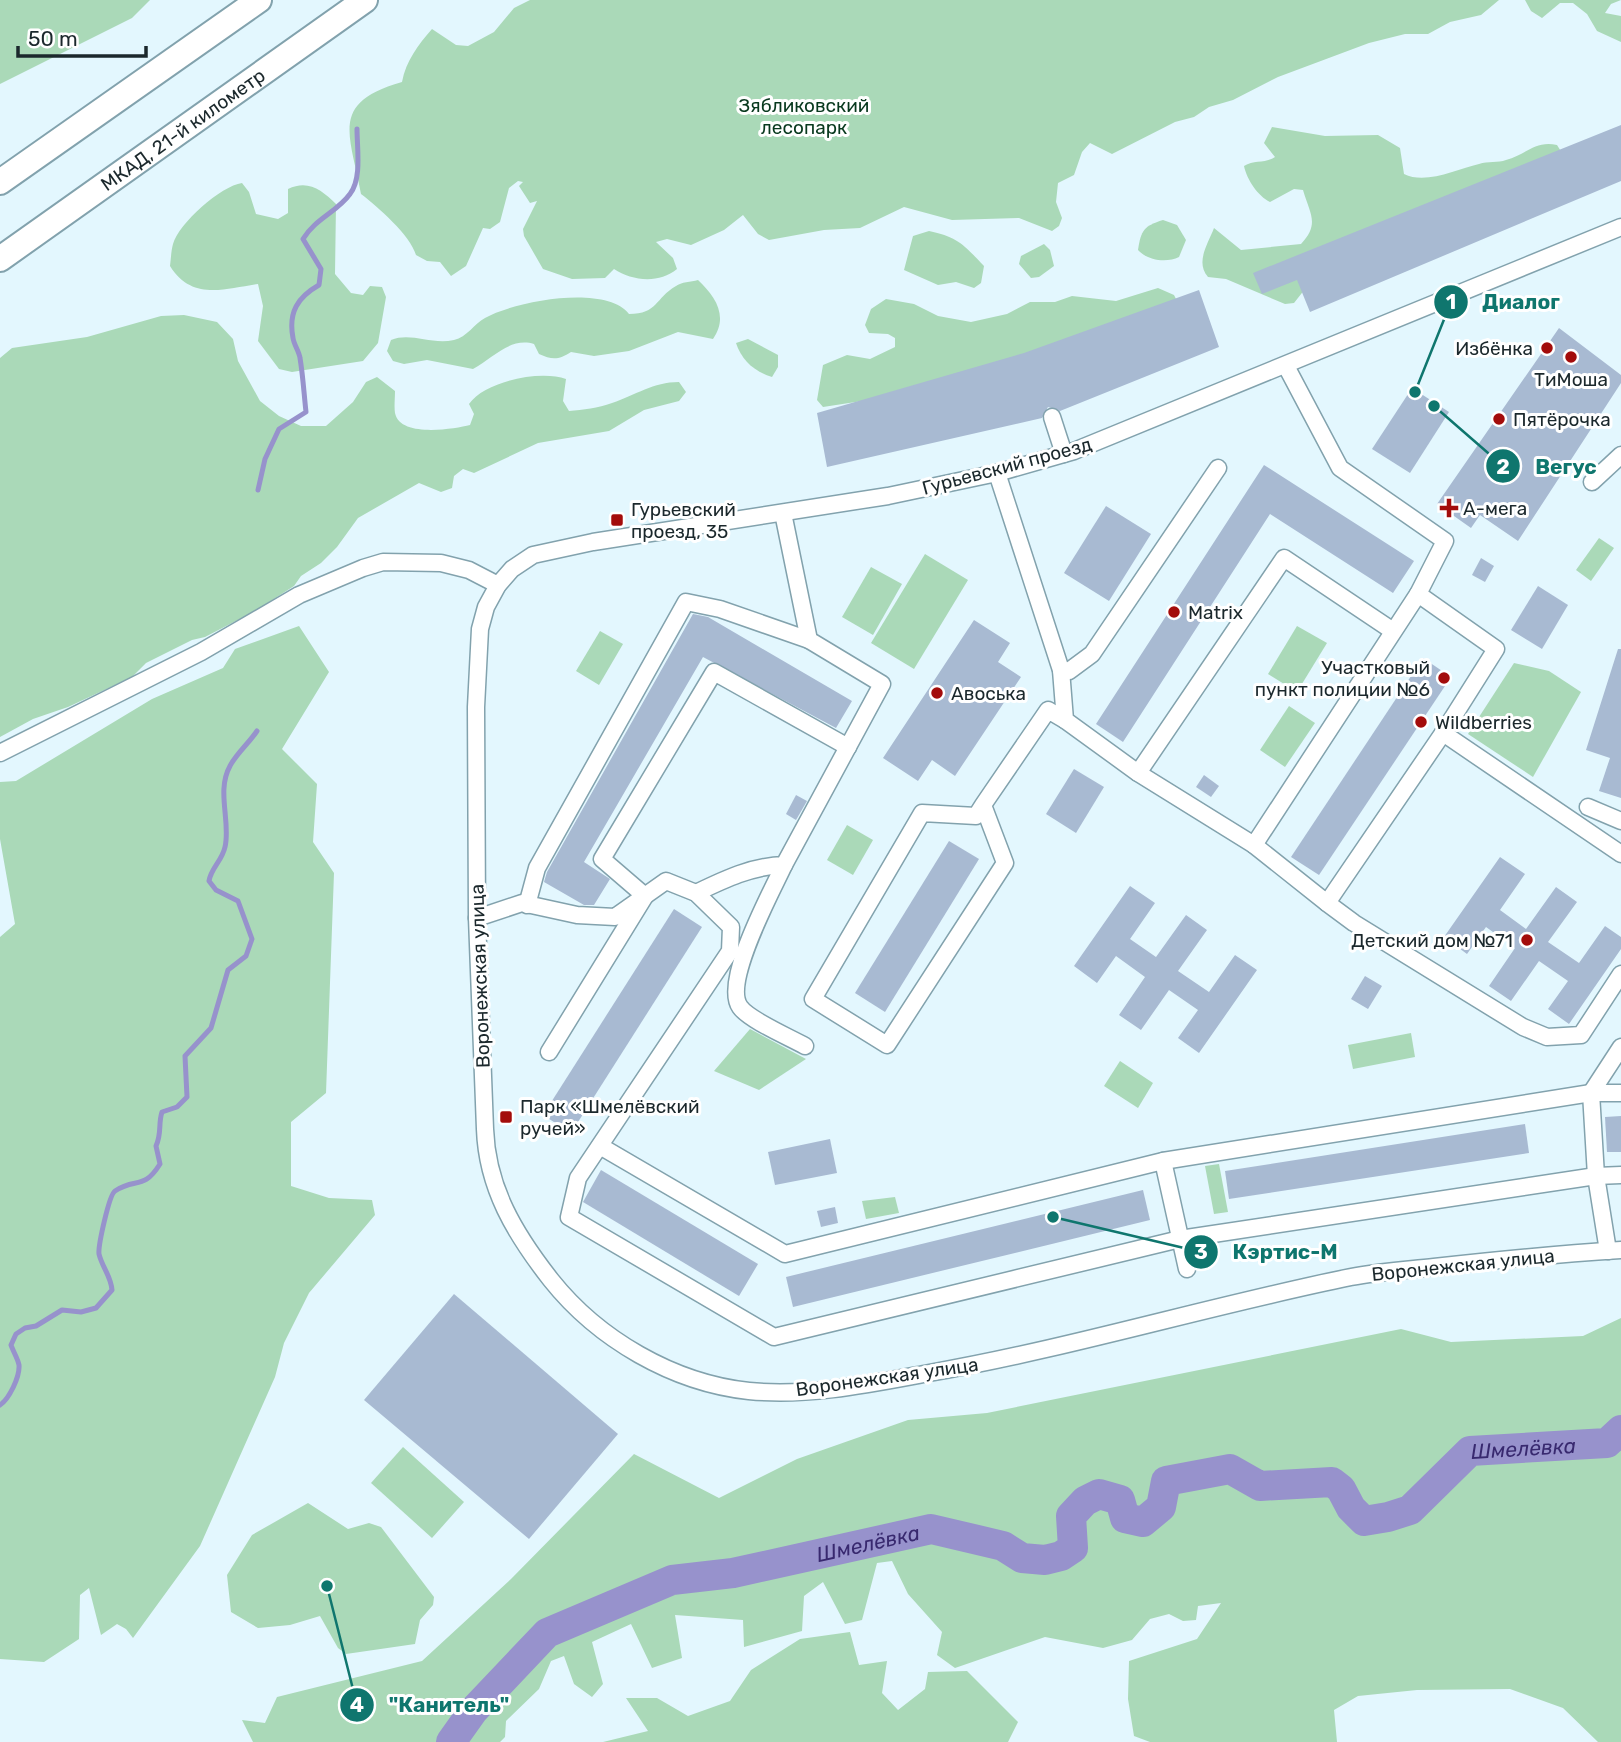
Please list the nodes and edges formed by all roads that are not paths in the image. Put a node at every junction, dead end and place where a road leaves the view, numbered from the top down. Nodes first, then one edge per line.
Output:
1 (259, 0) edge
2 (365, 0) edge
3 (0, 183) edge
4 (1621, 228) edge
5 (0, 259) edge
6 (1286, 366) junction
7 (1052, 417) dead end
8 (1064, 454) junction
9 (1621, 455) edge
10 (1219, 468) dead end
11 (997, 473) junction
12 (1592, 482) dead end
13 (783, 513) junction
14 (498, 585) junction
15 (1418, 594) junction
16 (480, 629) joint
17 (1394, 631) junction
18 (809, 640) junction
19 (1061, 670) junction
20 (1065, 720) junction
21 (1443, 733) junction
22 (848, 747) junction
23 (0, 753) edge
24 (1138, 773) junction
25 (983, 805) junction
26 (1588, 807) dead end
27 (1621, 821) edge
28 (1254, 845) junction
29 (1621, 855) edge
30 (785, 865) junction
31 (696, 893) junction
32 (645, 896) junction
33 (1327, 903) junction
34 (527, 905) junction
35 (477, 918) junction
36 (1621, 974) edge
37 (805, 1046) dead end
38 (1621, 1047) edge
39 (549, 1052) dead end
40 (1591, 1093) junction
41 (1621, 1093) edge
42 (600, 1146) junction
43 (1163, 1161) junction
44 (1596, 1175) junction
45 (1621, 1175) edge
46 (1180, 1239) junction
47 (1615, 1250) edge
48 (1187, 1269) dead end

1 - 3 highway
2 - 5 highway, МКАД, 21-й километр
4 - 6 street, Гурьевский проезд
6 - 8 street, Гурьевский проезд
6 - 15 street
7 - 8 street
8 - 11 street, Гурьевский проезд
9 - 12 street
10 - 19 street
11 - 13 street, Гурьевский проезд
11 - 19 street
13 - 14 street, Гурьевский проезд
13 - 18 street
14 - 16 street, Гурьевский проезд
14 - 23 street
15 - 17 street
15 - 21 street
16 - 35 street, Воронежская улица
17 - 24 street
17 - 28 street
18 - 22 street
18 - 34 street
19 - 20 street
20 - 24 street
20 - 25 street
21 - 29 street
21 - 33 street
22 - 30 street
22 - 32 street
24 - 28 street
25 - 25 street
26 - 27 street
28 - 33 street
30 - 31 street
30 - 37 street
31 - 32 street
31 - 42 street
32 - 34 street
32 - 39 street
33 - 36 street
34 - 35 street
35 - 47 street, Воронежская улица
38 - 40 street
40 - 41 street
40 - 43 street
40 - 44 street
42 - 43 street
42 - 46 street
43 - 46 street
44 - 45 street
44 - 46 street
44 - 47 street
46 - 48 street

